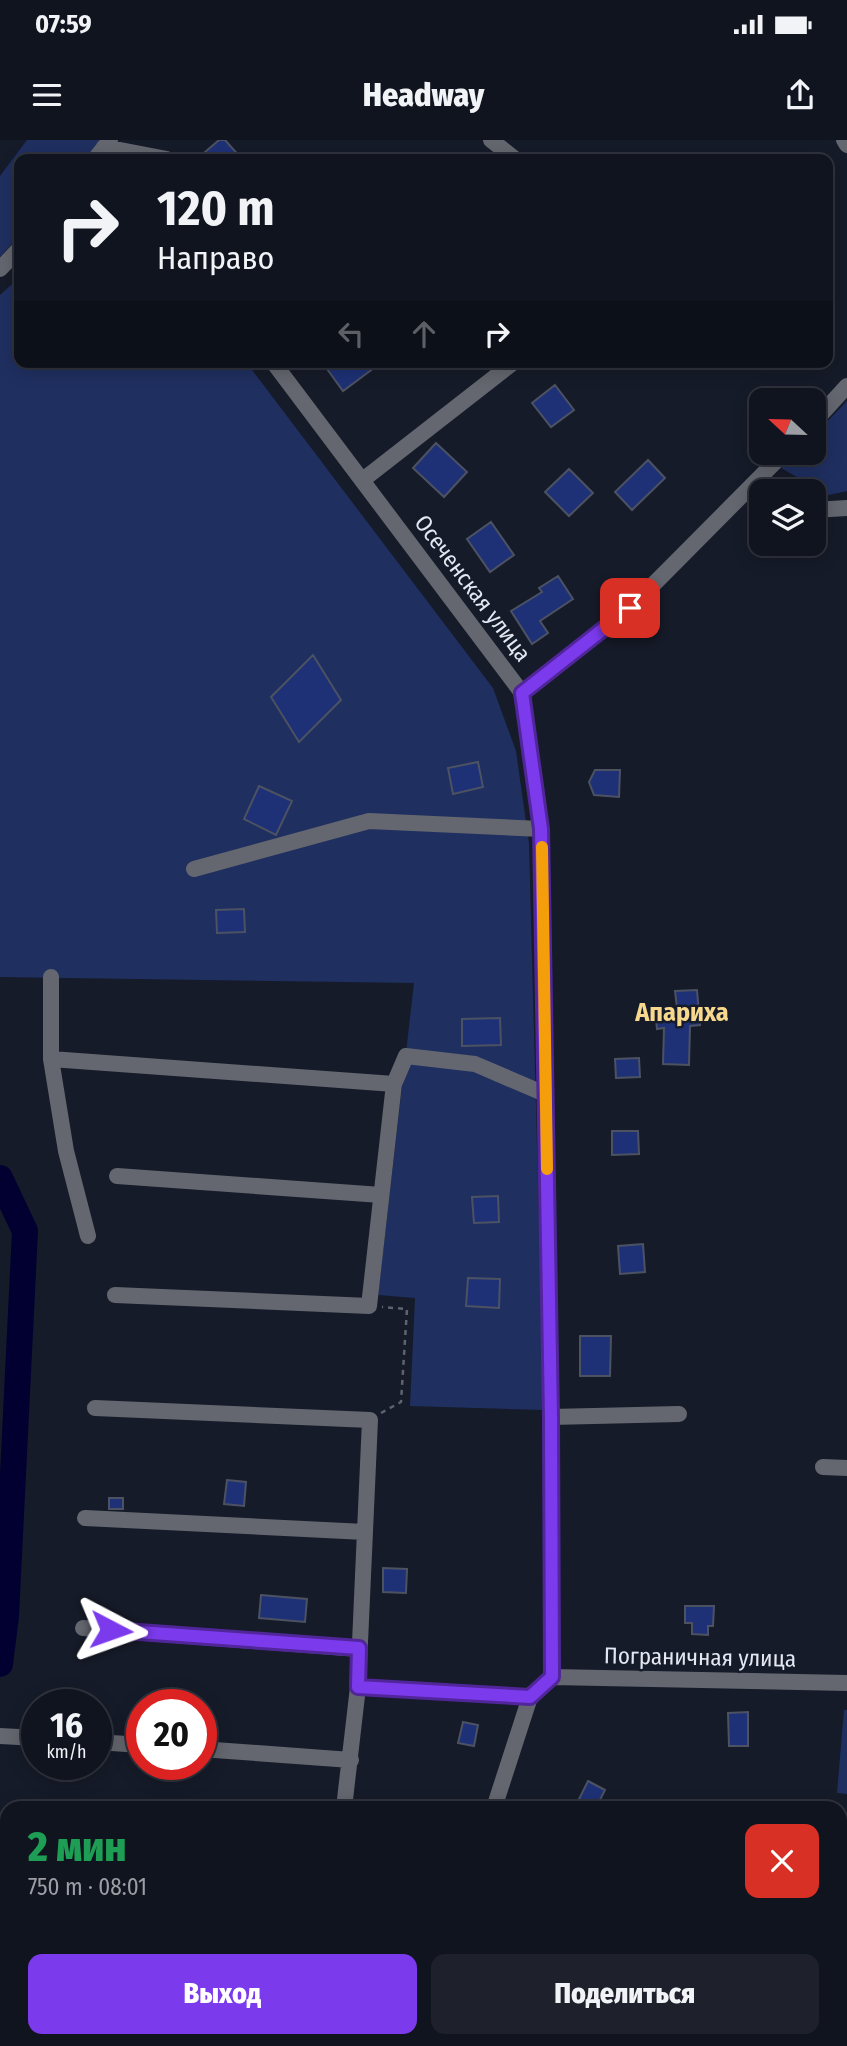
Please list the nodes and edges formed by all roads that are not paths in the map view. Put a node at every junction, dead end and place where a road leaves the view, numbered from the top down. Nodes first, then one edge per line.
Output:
1 (491, 140) edge
2 (844, 140) edge
3 (847, 145) edge
4 (106, 151) edge
5 (129, 154) edge
6 (509, 154) edge
7 (14, 254) edge
8 (0, 269) edge
9 (278, 368) edge
10 (506, 368) edge
11 (847, 386) edge
12 (826, 409) edge
13 (771, 466) edge
14 (364, 479) junction
15 (747, 491) joint
16 (847, 508) edge
17 (826, 509) edge
18 (522, 693) junction
19 (541, 829) junction
20 (194, 869) dead end
21 (51, 977) dead end
22 (51, 1059) junction
23 (394, 1084) junction
24 (545, 1094) junction
25 (117, 1176) dead end
26 (381, 1195) junction
27 (88, 1236) dead end
28 (115, 1295) dead end
29 (95, 1408) dead end
30 (679, 1414) dead end
31 (551, 1417) junction
32 (823, 1467) dead end
33 (847, 1468) edge
34 (85, 1518) dead end
35 (365, 1532) junction
36 (83, 1628) dead end
37 (359, 1648) junction
38 (552, 1677) junction
39 (847, 1683) edge
40 (358, 1687) junction
41 (530, 1697) junction
42 (0, 1736) edge
43 (21, 1737) edge
44 (217, 1750) edge
45 (351, 1760) junction
46 (345, 1801) edge
47 (496, 1801) edge

1 - 6 street
2 - 3 street
4 - 5 street
7 - 8 street
9 - 14 street, Осеченская улица
10 - 14 street
11 - 12 street
13 - 15 street
14 - 18 street, Осеченская улица
15 - 18 street
16 - 17 street
18 - 19 street, Осеченская улица
19 - 20 street
19 - 24 street, Осеченская улица
21 - 22 street
22 - 23 street
22 - 27 street
23 - 24 street
23 - 26 street
24 - 31 street, Осеченская улица
25 - 26 street
26 - 28 street
29 - 35 street
30 - 31 street
31 - 38 street, Осеченская улица
32 - 33 street
34 - 35 street
35 - 37 street
36 - 37 street
37 - 40 street
38 - 39 street, Пограничная улица
38 - 41 street
40 - 41 street
40 - 45 street
41 - 47 street
42 - 43 street
44 - 45 street
45 - 46 street

